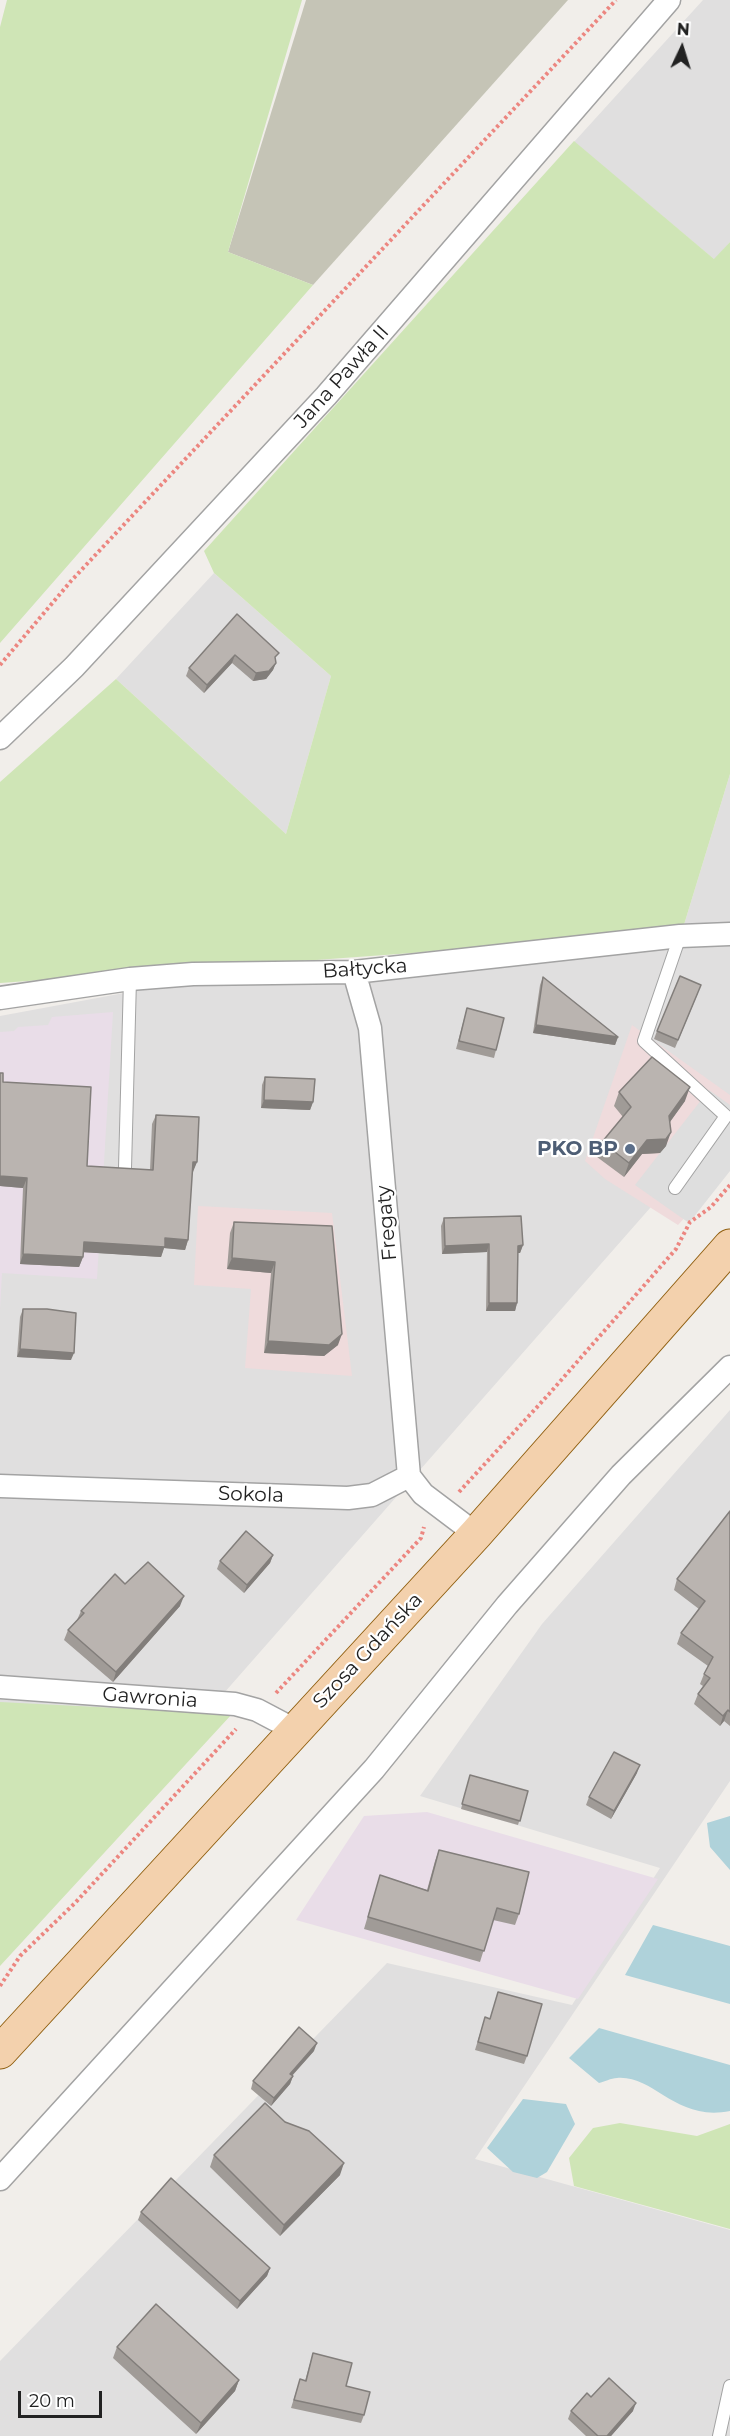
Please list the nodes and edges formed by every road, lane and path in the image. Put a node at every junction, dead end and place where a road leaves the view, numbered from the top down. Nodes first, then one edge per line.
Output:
1 (616, 0) edge
2 (669, 0) edge
3 (0, 665) edge
4 (0, 738) edge
5 (730, 934) edge
6 (680, 936) junction
7 (354, 972) junction
8 (130, 979) junction
9 (0, 998) edge
10 (125, 1168) edge
11 (730, 1185) edge
12 (675, 1188) dead end
13 (730, 1246) edge
14 (730, 1367) edge
15 (409, 1476) junction
16 (0, 1486) edge
17 (453, 1490) dead end
18 (427, 1520) dead end
19 (476, 1534) junction
20 (0, 1687) edge
21 (270, 1700) dead end
22 (242, 1724) dead end
23 (295, 1730) junction
24 (0, 1986) edge
25 (0, 2052) edge
26 (0, 2179) edge
27 (730, 2386) edge
28 (719, 2436) edge

1 - 3 path
2 - 4 street, Jana Pawła II
5 - 6 street, Bałtycka
6 - 7 street, Bałtycka
6 - 12 lane
7 - 8 street, Bałtycka
7 - 15 street, Fregaty
8 - 9 street, Bałtycka
8 - 10 lane
11 - 17 path
13 - 19 main road, Szosa Gdańska
14 - 26 street
15 - 16 street, Sokola
15 - 19 street
18 - 21 path
19 - 23 main road, Szosa Gdańska
20 - 23 street, Gawronia
22 - 24 path
23 - 25 main road, Szosa Gdańska
27 - 28 lane

